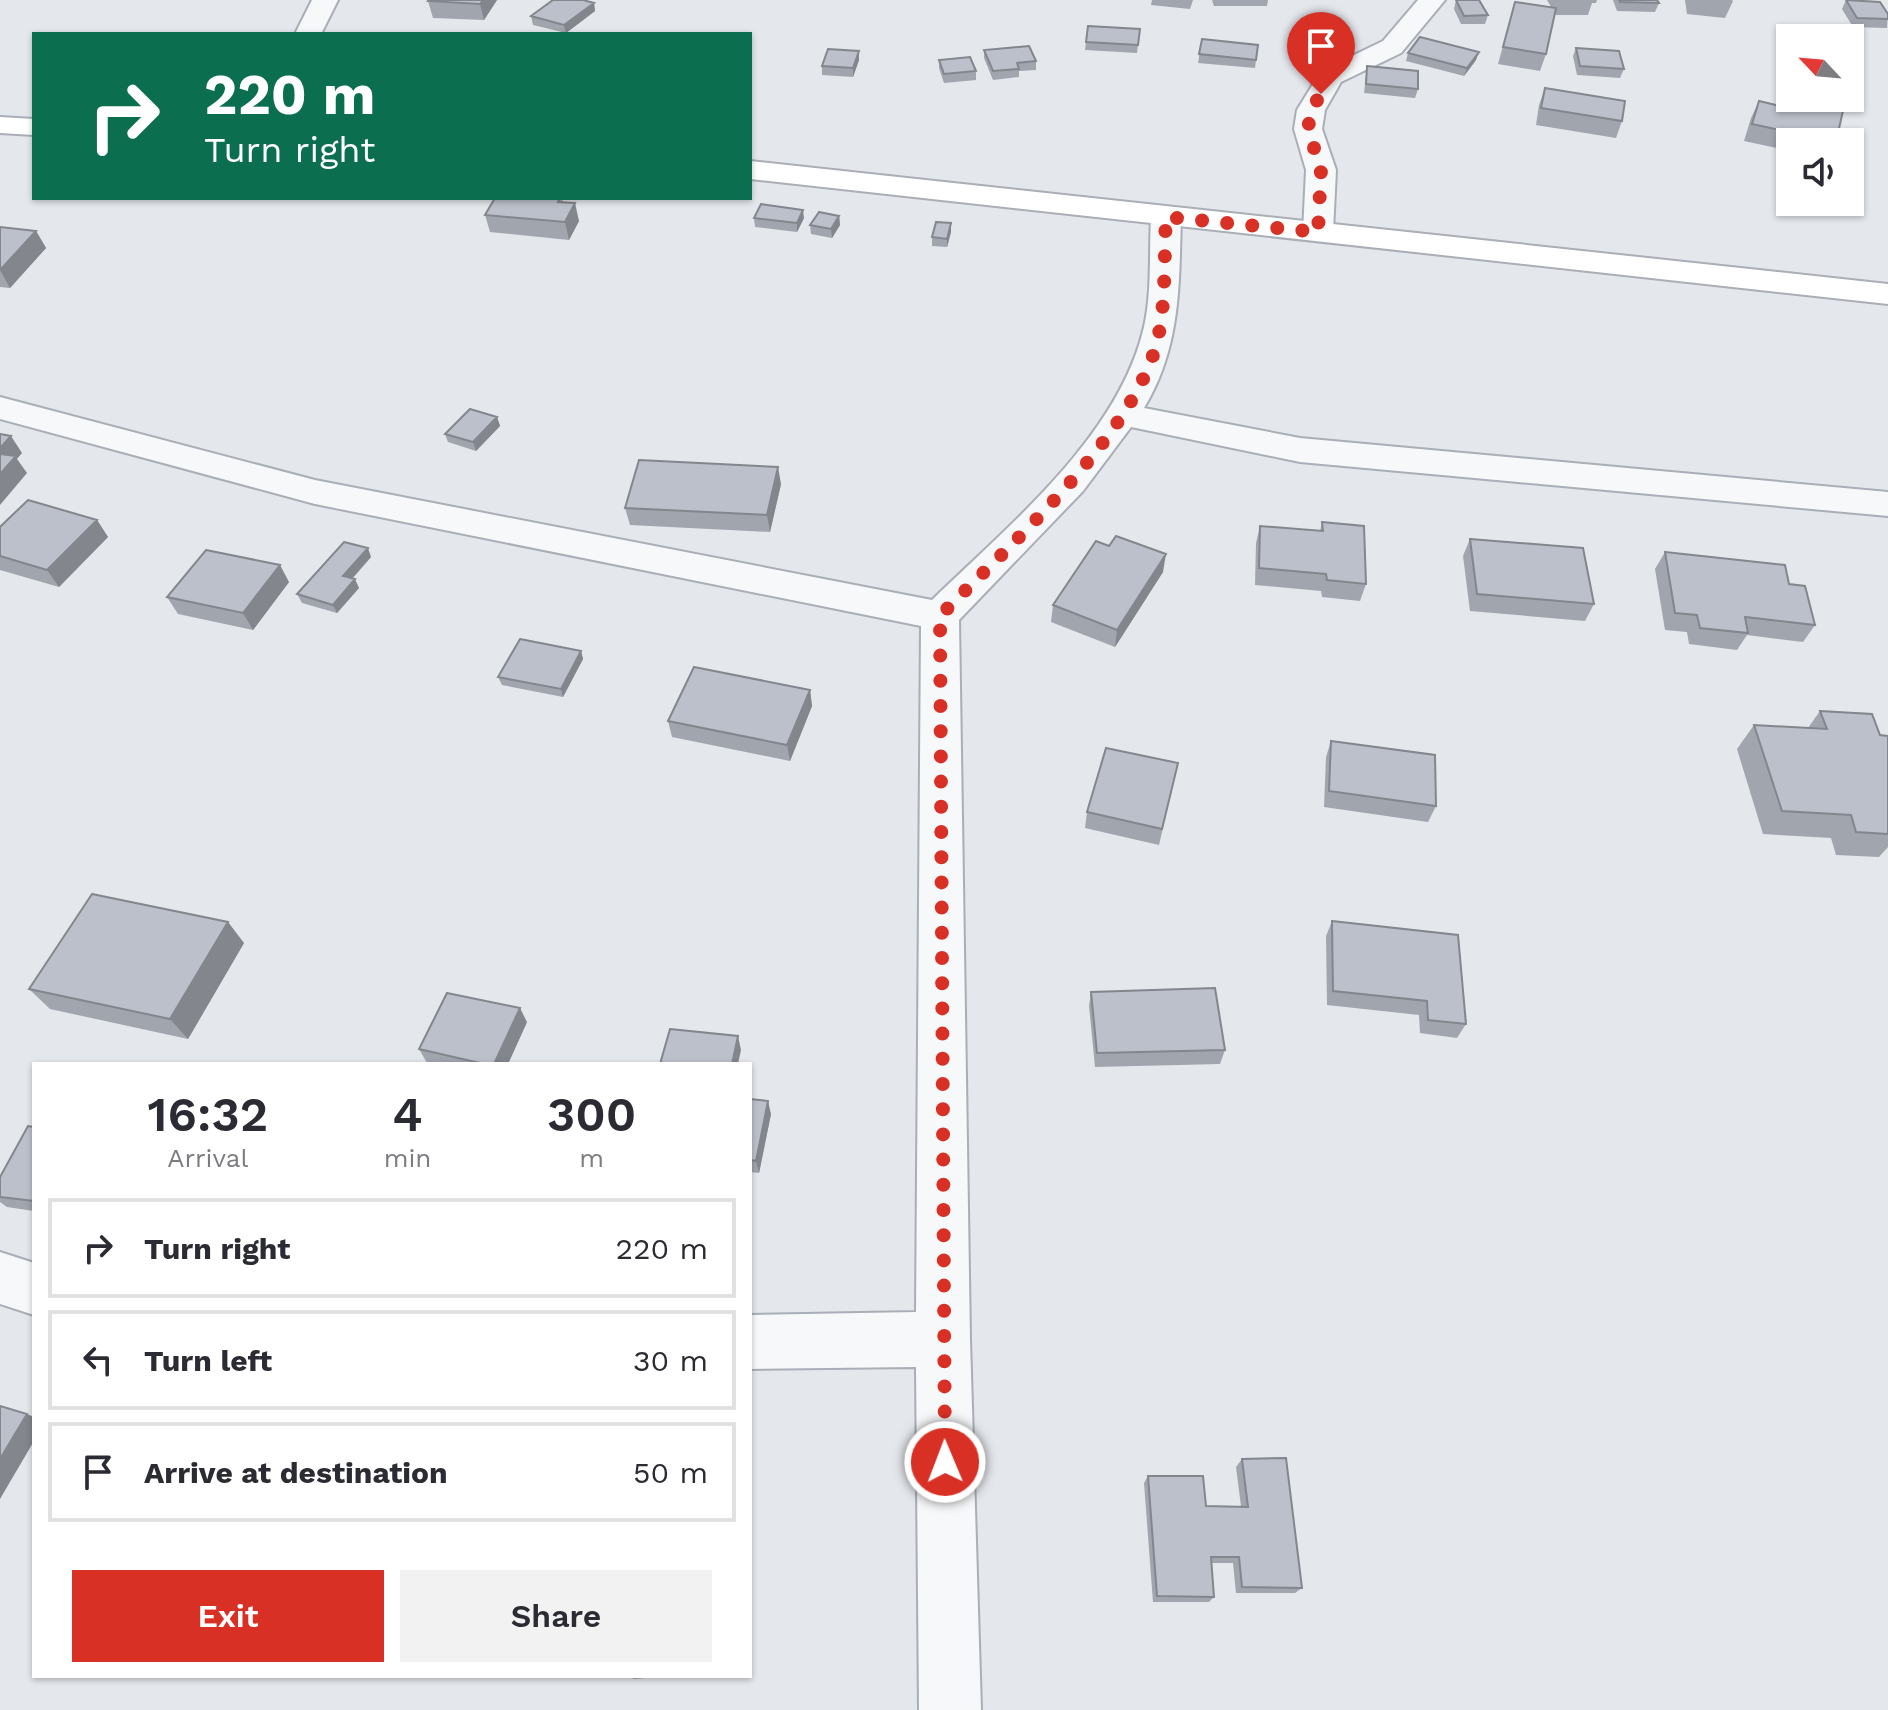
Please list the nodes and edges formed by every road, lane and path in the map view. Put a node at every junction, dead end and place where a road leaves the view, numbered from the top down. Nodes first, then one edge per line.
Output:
1 (325, 0) edge
2 (1432, 0) edge
3 (309, 32) edge
4 (0, 125) edge
5 (32, 127) edge
6 (752, 170) edge
7 (1166, 217) junction
8 (1318, 232) junction
9 (1888, 294) edge
10 (0, 408) edge
11 (1125, 415) junction
12 (1888, 504) edge
13 (940, 616) junction
14 (0, 1278) edge
15 (32, 1288) edge
16 (943, 1339) junction
17 (752, 1342) edge
18 (950, 1710) edge

1 - 3 street
2 - 8 street
4 - 5 main road
6 - 7 main road
7 - 8 main road
7 - 11 street
8 - 9 main road
10 - 13 street
11 - 12 street
11 - 13 street
13 - 16 street
14 - 15 street
16 - 17 street
16 - 18 street

